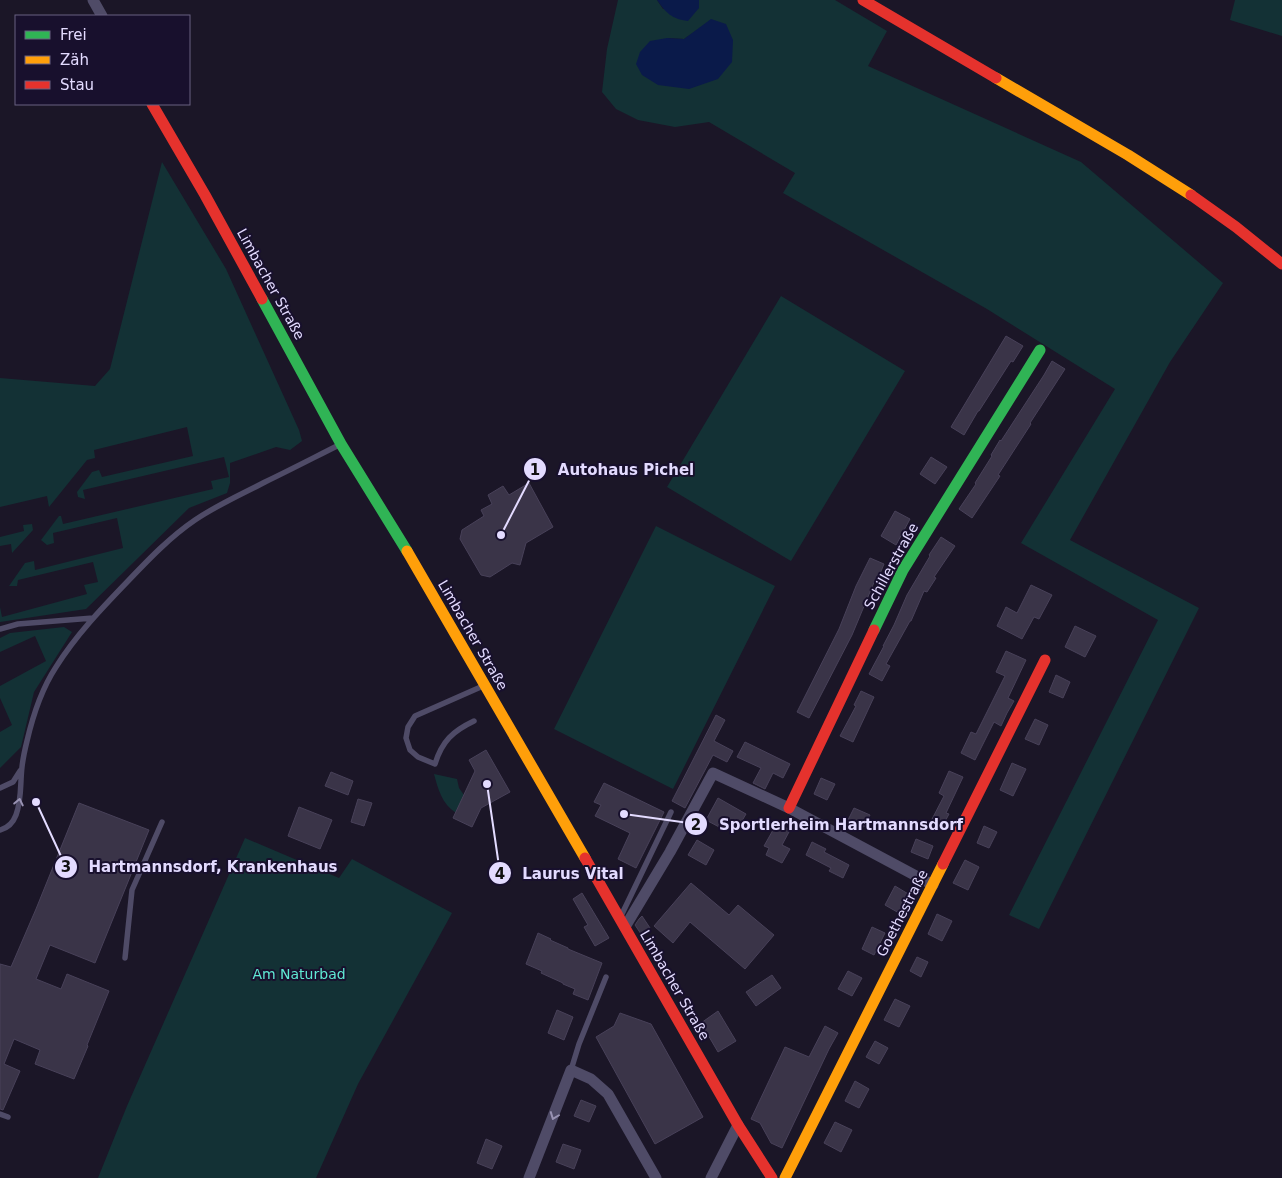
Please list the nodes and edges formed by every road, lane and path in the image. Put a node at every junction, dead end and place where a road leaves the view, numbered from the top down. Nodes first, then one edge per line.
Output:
1 (92, 0) edge
2 (863, 0) edge
3 (101, 15) edge
4 (153, 105) edge
5 (1282, 264) edge
6 (1040, 350) dead end
7 (341, 444) junction
8 (93, 618) junction
9 (0, 630) edge
10 (1045, 660) dead end
11 (485, 685) junction
12 (474, 720) dead end
13 (22, 767) junction
14 (0, 788) edge
15 (789, 808) junction
16 (671, 812) dead end
17 (162, 822) dead end
18 (0, 830) edge
19 (933, 885) junction
20 (623, 923) junction
21 (125, 958) dead end
22 (606, 977) dead end
23 (572, 1070) junction
24 (0, 1114) edge
25 (8, 1117) dead end
26 (738, 1125) junction
27 (529, 1178) edge
28 (656, 1178) edge
29 (711, 1178) edge
30 (772, 1178) edge
31 (784, 1178) edge

1 - 3 street
2 - 5 street
4 - 7 street, Limbacher Straße
6 - 15 street, Schillerstraße
7 - 8 lane
7 - 11 street, Limbacher Straße
8 - 9 lane
8 - 13 lane
10 - 19 street, Goethestraße
11 - 12 lane
11 - 20 street, Limbacher Straße
13 - 14 lane
18 -> 13 lane
15 - 19 street
15 - 20 street
16 - 20 lane
17 - 21 lane
19 - 31 street, Goethestraße
20 - 26 street, Limbacher Straße
22 - 23 lane
23 -> 27 street
23 - 28 street
24 - 25 lane
26 - 29 street
26 - 30 street, Limbacher Straße

